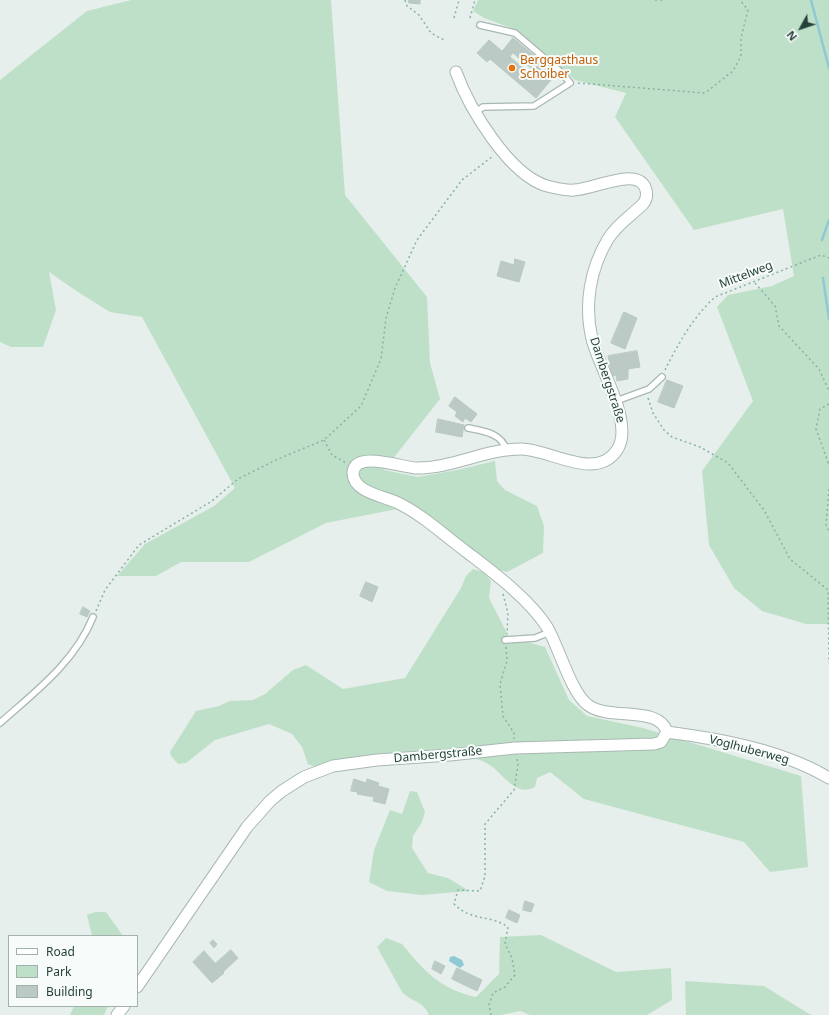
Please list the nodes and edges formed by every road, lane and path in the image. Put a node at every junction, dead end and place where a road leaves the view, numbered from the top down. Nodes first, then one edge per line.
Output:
1 (405, 0) edge
2 (459, 0) edge
3 (475, 0) edge
4 (655, 0) edge
5 (666, 0) edge
6 (740, 0) edge
7 (454, 18) dead end
8 (470, 18) dead end
9 (480, 25) dead end
10 (444, 40) dead end
11 (456, 72) dead end
12 (570, 83) junction
13 (476, 112) junction
14 (488, 160) dead end
15 (829, 258) edge
16 (755, 283) junction
17 (662, 377) joint
18 (645, 391) junction
19 (829, 391) edge
20 (616, 401) junction
21 (829, 404) edge
22 (468, 428) dead end
23 (324, 440) junction
24 (506, 450) junction
25 (829, 465) edge
26 (355, 468) junction
27 (829, 489) edge
28 (829, 531) edge
29 (504, 583) junction
30 (829, 590) edge
31 (93, 617) joint
32 (550, 632) junction
33 (505, 640) junction
34 (829, 663) edge
35 (0, 724) edge
36 (667, 732) junction
37 (515, 748) junction
38 (829, 778) edge
39 (138, 986) edge
40 (123, 1007) edge
41 (117, 1015) edge
42 (491, 1015) edge

1 - 10 path
2 - 7 path
3 - 8 path
4 - 5 path
6 - 12 path
9 - 12 lane
11 - 13 street, Dambergstraße
12 - 13 lane
13 - 20 street, Dambergstraße
14 - 23 path
15 - 16 path, Mittelweg
16 - 17 path, Mittelweg
16 - 19 path
17 - 18 lane
18 - 20 lane
18 - 30 path
20 - 24 street, Dambergstraße
21 - 25 path
22 - 24 lane
23 - 26 path
23 - 31 path
24 - 26 street, Dambergstraße
26 - 29 street
27 - 28 path
29 - 32 street
29 - 33 path
30 - 34 path
31 - 35 lane
32 - 33 lane
32 - 36 street
33 - 37 path
36 - 37 street, Dambergstraße
36 - 38 street, Voglhuberweg
37 - 39 street, Dambergstraße
37 - 42 path
40 - 41 street

